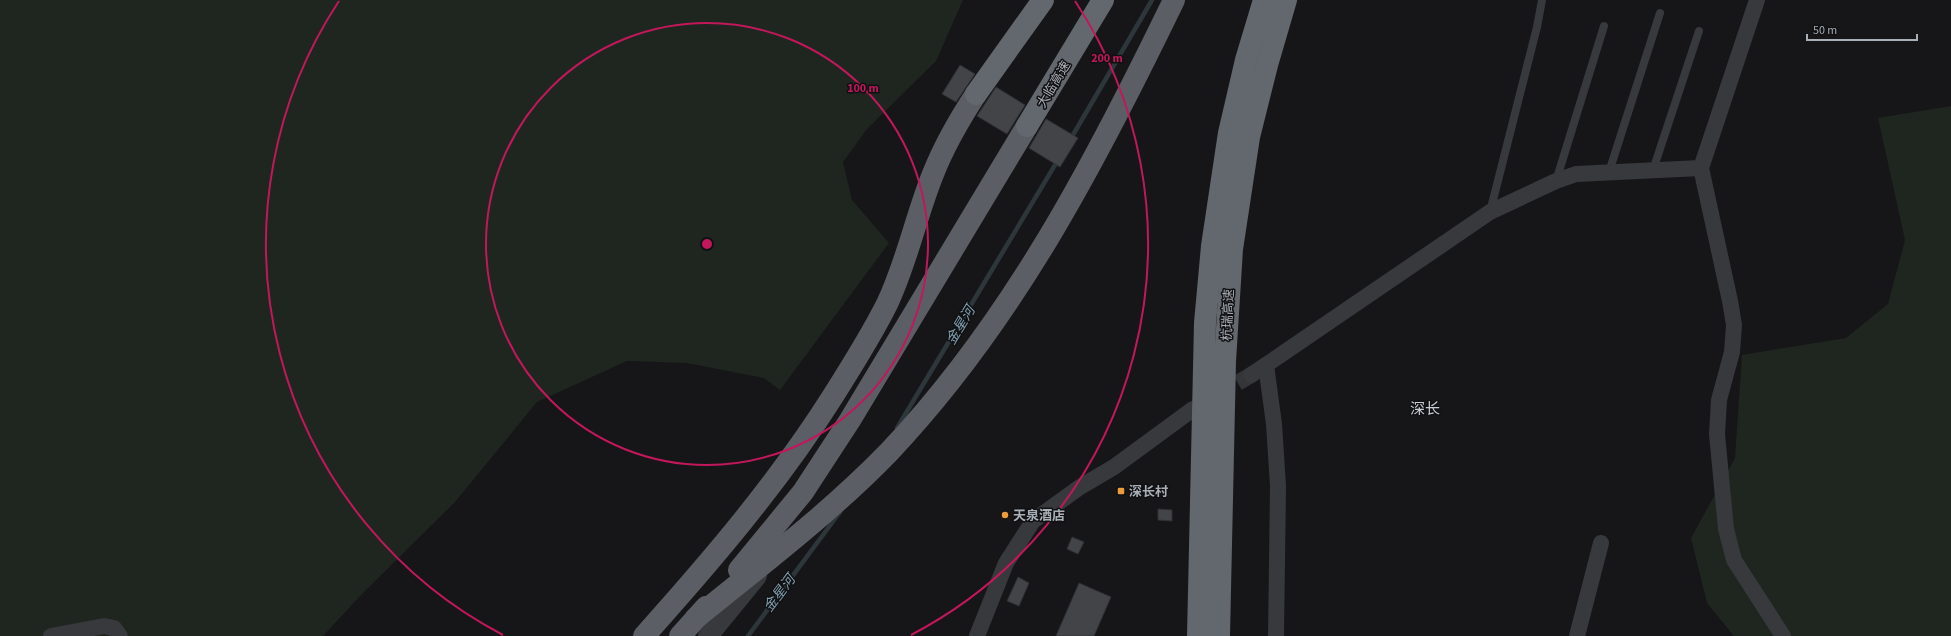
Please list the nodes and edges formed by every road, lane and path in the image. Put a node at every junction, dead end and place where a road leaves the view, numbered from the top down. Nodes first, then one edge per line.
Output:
1 (1043, 0) edge
2 (1103, 0) edge
3 (1174, 0) edge
4 (1264, 0) edge
5 (1286, 0) edge
6 (1542, 0) edge
7 (1756, 0) edge
8 (1660, 13) dead end
9 (1604, 26) dead end
10 (1699, 31) dead end
11 (1701, 168) junction
12 (1653, 170) junction
13 (1609, 172) junction
14 (1556, 181) junction
15 (1490, 212) junction
16 (1266, 365) junction
17 (1251, 375) tunnel mouth
18 (1193, 409) dead end
19 (1222, 503) junction
20 (1601, 543) dead end
21 (777, 551) junction
22 (1199, 580) junction
23 (675, 602) junction
24 (696, 618) junction
25 (51, 636) edge
26 (120, 636) edge
27 (644, 636) edge
28 (680, 636) edge
29 (708, 636) edge
30 (977, 636) edge
31 (1192, 636) edge
32 (1198, 636) edge
33 (1219, 636) edge
34 (1233, 636) edge
35 (1276, 636) edge
36 (1576, 636) edge
37 (1783, 636) edge

1 - 23 highway
2 - 24 highway, 大临高速
3 - 21 highway
4 - 22 highway, 杭瑞高速
5 - 19 highway, 杭瑞高速
6 - 15 lane
7 - 11 street
8 - 13 lane
9 - 14 lane
10 - 12 lane
11 - 12 street
11 - 37 street
12 - 13 street
13 - 14 street
14 - 15 street
15 - 16 street
16 - 17 street
16 - 35 street
18 - 30 street
19 - 33 highway, 杭瑞高速
19 - 34 highway
20 - 36 street
21 - 24 highway
21 - 29 street
22 - 31 highway
22 - 32 highway, 杭瑞高速
23 - 24 highway
23 - 27 highway
24 - 28 highway
25 - 26 street

